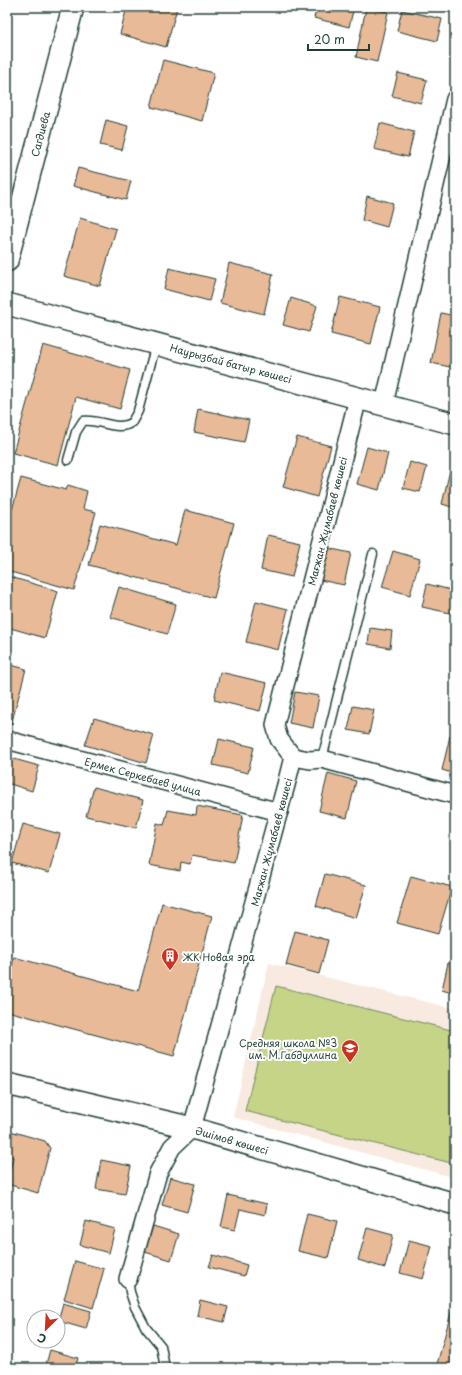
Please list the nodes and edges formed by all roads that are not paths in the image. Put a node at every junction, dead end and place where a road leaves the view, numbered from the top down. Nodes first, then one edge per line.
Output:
1 (73, 7) edge
2 (455, 99) edge
3 (7, 261) edge
4 (7, 304) edge
5 (157, 343) junction
6 (358, 398) junction
7 (384, 404) junction
8 (455, 424) edge
9 (68, 460) dead end
10 (373, 554) dead end
11 (7, 740) edge
12 (294, 757) junction
13 (322, 759) junction
14 (455, 795) edge
15 (279, 812) junction
16 (7, 1084) edge
17 (192, 1128) junction
18 (455, 1204) edge
19 (128, 1278) joint
20 (165, 1368) edge

1 - 3 street, Сагдиева
2 - 7 street
4 - 5 street, Наурызбай батыр көшесі
5 - 6 street, Наурызбай батыр көшесі
5 - 9 lane
6 - 7 street, Наурызбай батыр көшесі
6 - 12 street, Мағжан Жұмабаев көшесі
7 - 8 street, Наурызбай батыр көшесі
10 - 13 lane
11 - 15 street, Ермек Серкебаев улица
12 - 13 street
12 - 15 street, Мағжан Жұмабаев көшесі
13 - 14 street
15 - 17 street, Мағжан Жұмабаев көшесі
16 - 17 street, Әшімов көшесі
17 - 18 street, Әшімов көшесі
17 - 19 street
19 - 20 lane

